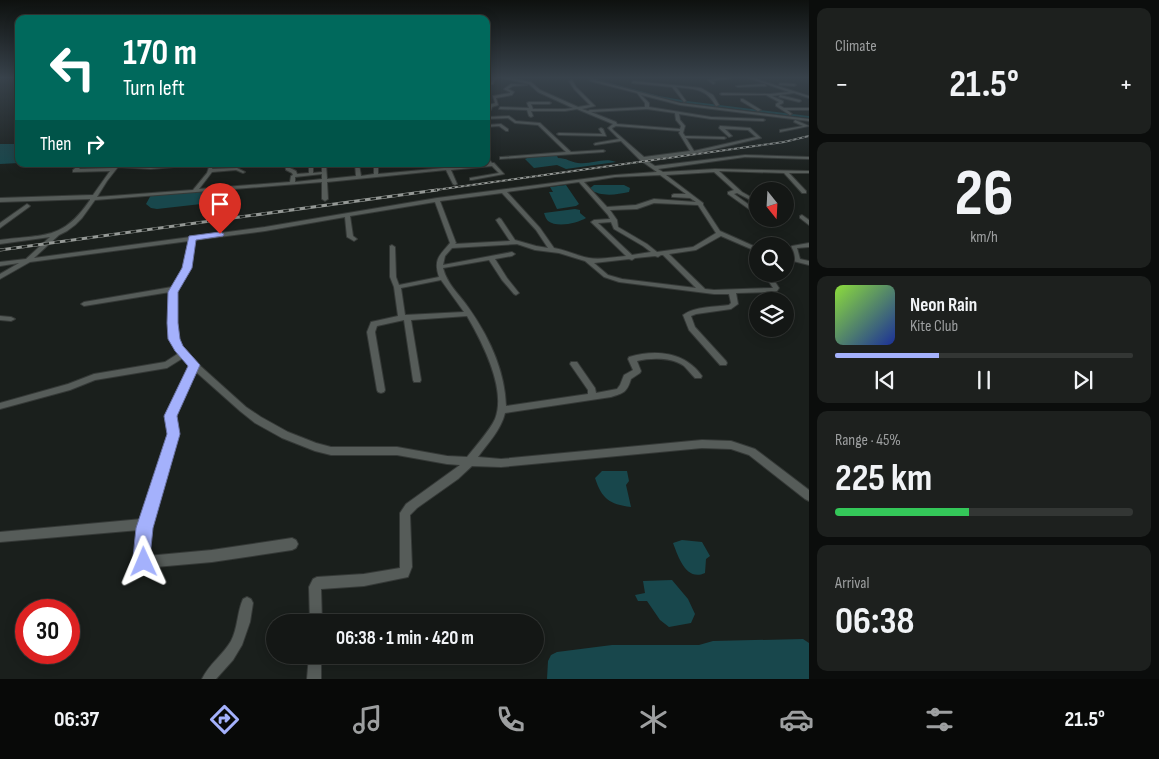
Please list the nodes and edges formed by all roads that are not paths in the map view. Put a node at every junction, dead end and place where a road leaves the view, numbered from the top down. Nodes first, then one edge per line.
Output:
1 (783, 109) edge
2 (530, 110) edge
3 (552, 110) edge
4 (565, 110) edge
5 (585, 110) edge
6 (614, 110) edge
7 (657, 110) edge
8 (722, 110) edge
9 (759, 110) edge
10 (589, 111) junction
11 (730, 111) junction
12 (671, 112) joint
13 (677, 112) junction
14 (532, 116) dead end
15 (790, 116) junction
16 (490, 118) edge
17 (716, 118) junction
18 (809, 118) edge
19 (730, 119) junction
20 (763, 120) dead end
21 (595, 125) dead end
22 (615, 125) junction
23 (490, 126) edge
24 (601, 128) junction
25 (610, 128) junction
26 (722, 128) junction
27 (738, 129) junction
28 (507, 130) dead end
29 (682, 130) junction
30 (781, 131) dead end
31 (559, 134) dead end
32 (683, 136) junction
33 (730, 136) dead end
34 (724, 138) dead end
35 (622, 140) junction
36 (596, 144) dead end
37 (692, 150) junction
38 (602, 151) dead end
39 (570, 153) junction
40 (647, 154) dead end
41 (502, 158) dead end
42 (809, 158) edge
43 (642, 159) junction
44 (490, 162) edge
45 (492, 164) joint
46 (79, 167) edge
47 (108, 167) edge
48 (115, 167) edge
49 (134, 167) edge
50 (162, 167) edge
51 (211, 167) edge
52 (288, 167) edge
53 (311, 167) edge
54 (324, 167) edge
55 (357, 167) edge
56 (376, 167) edge
57 (438, 167) edge
58 (466, 167) edge
59 (653, 168) junction
60 (448, 169) junction
61 (715, 170) junction
62 (785, 171) junction
63 (244, 172) dead end
64 (809, 172) edge
65 (323, 173) junction
66 (660, 173) junction
67 (311, 174) junction
68 (296, 175) junction
69 (376, 176) junction
70 (358, 177) junction
71 (472, 179) dead end
72 (323, 180) junction
73 (580, 181) junction
74 (292, 183) junction
75 (455, 184) dead end
76 (195, 191) junction
77 (738, 191) junction
78 (503, 192) junction
79 (804, 192) dead end
80 (674, 196) dead end
81 (691, 196) junction
82 (92, 198) junction
83 (749, 198) edge
84 (325, 199) dead end
85 (0, 200) edge
86 (437, 200) junction
87 (700, 204) junction
88 (27, 206) dead end
89 (749, 207) edge
90 (606, 209) junction
91 (347, 215) junction
92 (802, 217) dead end
93 (499, 220) dead end
94 (614, 220) junction
95 (809, 222) edge
96 (0, 226) edge
97 (57, 234) junction
98 (720, 234) junction
99 (192, 238) junction
100 (354, 239) dead end
101 (513, 241) junction
102 (0, 242) edge
103 (809, 245) edge
104 (452, 246) junction
105 (749, 246) edge
106 (392, 247) dead end
107 (552, 250) junction
108 (512, 254) dead end
109 (666, 254) junction
110 (658, 255) junction
111 (632, 258) junction
112 (794, 258) edge
113 (492, 259) junction
114 (797, 259) junction
115 (587, 260) junction
116 (27, 261) junction
117 (809, 263) edge
118 (0, 264) edge
119 (440, 267) junction
120 (0, 277) edge
121 (443, 278) junction
122 (773, 282) edge
123 (397, 287) junction
124 (174, 289) junction
125 (702, 290) junction
126 (732, 291) junction
127 (516, 292) dead end
128 (84, 304) dead end
129 (469, 314) junction
130 (0, 318) edge
131 (405, 318) junction
132 (11, 319) dead end
133 (184, 354) junction
134 (723, 363) dead end
135 (574, 364) dead end
136 (194, 365) junction
137 (698, 376) dead end
138 (417, 380) dead end
139 (381, 390) dead end
140 (592, 396) junction
141 (0, 406) edge
142 (502, 410) junction
143 (471, 460) junction
144 (809, 495) edge
145 (146, 524) junction
146 (0, 537) edge
147 (292, 544) dead end
148 (248, 603) dead end
149 (316, 614) edge
150 (314, 664) edge
151 (209, 679) edge
152 (314, 679) edge

1 - 15 street
2 - 14 street
3 - 4 street
5 - 10 street
6 - 10 street
7 - 12 street
8 - 11 street
9 - 15 street
10 - 22 street
11 - 15 street
11 - 19 street
12 - 13 street
13 - 17 street
13 - 29 street
15 - 18 street
15 - 30 street
16 - 39 street
17 - 19 street
17 - 26 street
19 - 20 street
19 - 27 street
21 - 24 street
22 - 25 street
22 - 29 street
23 - 28 street
24 - 25 street
24 - 31 street
25 - 35 street
26 - 27 street
26 - 33 street
27 - 37 street
29 - 32 street
32 - 34 street
32 - 37 street
35 - 36 street
35 - 43 street
37 - 40 street
37 - 43 street
38 - 39 street
39 - 41 street
42 - 59 street
43 - 59 street
44 - 45 street
45 - 71 street
46 - 47 street
48 - 82 street
49 - 50 street
51 - 63 street
51 - 76 street
52 - 68 street
53 - 67 street
54 - 65 street
55 - 70 street
56 - 69 street
57 - 60 street
57 - 69 street
58 - 60 street
59 - 66 street
60 - 75 street
61 - 62 street
61 - 66 street
61 - 77 street
62 - 64 street
62 - 79 street
65 - 67 street
65 - 72 street
66 - 73 street
66 - 81 street
67 - 68 street
68 - 74 street
69 - 70 street
70 - 72 street
72 - 74 street
72 - 84 street
73 - 78 street
73 - 90 street
74 - 76 street
76 - 82 street
77 - 83 street
77 - 89 street
78 - 86 street
78 - 107 street
80 - 81 street
81 - 87 street
82 - 85 street
82 - 97 street
86 - 91 street
86 - 104 street
87 - 90 street
87 - 98 street
88 - 96 street
90 - 94 street
91 - 99 street
91 - 100 street
92 - 95 street
93 - 101 street
94 - 110 street
94 - 111 street
97 - 102 street
97 - 116 street
98 - 105 street
98 - 109 street
99 - 116 street
99 - 124 street
101 - 104 street
101 - 107 street
103 - 114 street
104 - 119 street
106 - 123 street
107 - 115 street
108 - 113 street
109 - 110 street
109 - 125 street
110 - 111 street
111 - 115 street
112 - 114 street
113 - 119 street
113 - 127 street
114 - 117 street
115 - 125 street
116 - 118 street
116 - 120 street
119 - 121 street
121 - 123 street
121 - 129 street
122 - 126 street
123 - 131 street
124 - 128 street
124 - 133 street
125 - 126 street
126 - 134 street
129 - 131 street
129 - 142 street
130 - 132 street
131 - 138 street
131 - 139 street
133 - 136 street
133 - 141 street
135 - 140 street
136 - 143 street
136 - 145 street
137 - 140 street
140 - 142 street
142 - 143 street
143 - 144 street
143 - 149 street
145 - 146 street
145 - 147 street
148 - 151 street
150 - 152 street

